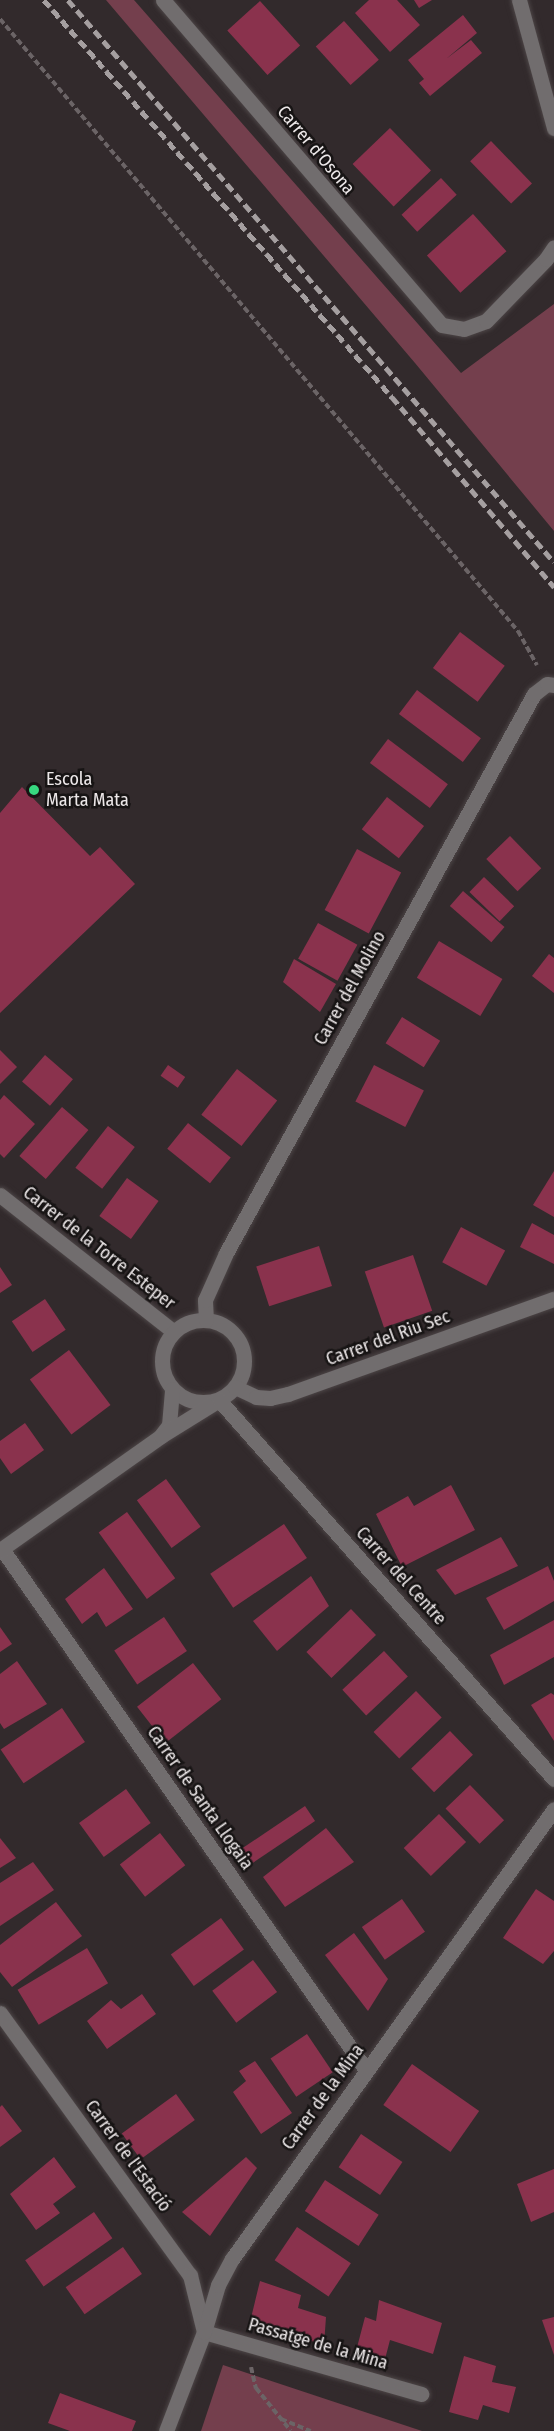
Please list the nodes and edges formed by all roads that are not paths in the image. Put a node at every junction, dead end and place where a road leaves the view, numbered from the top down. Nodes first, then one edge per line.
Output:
1 (163, 0) edge
2 (519, 0) edge
3 (554, 128) edge
4 (554, 247) edge
5 (551, 685) edge
6 (0, 1195) edge
7 (554, 1299) edge
8 (206, 1320) junction
9 (174, 1332) junction
10 (235, 1387) junction
11 (172, 1389) junction
12 (219, 1400) junction
13 (161, 1436) junction
14 (1, 1549) edge
15 (554, 1779) edge
16 (554, 1809) edge
17 (0, 2013) edge
18 (366, 2070) junction
19 (204, 2332) junction
20 (421, 2394) dead end
21 (166, 2431) edge

1 - 4 street, Carrer d'Osona
2 - 3 street
5 - 8 street, Carrer del Molino
6 - 9 street, Carrer de la Torre Esteper
7 - 10 street, Carrer del Riu Sec
8 - 9 street
8 - 10 street
9 - 11 street
10 - 12 street
11 - 12 street
11 - 13 street
12 - 13 street
12 - 15 street, Carrer del Centre
13 - 14 street
14 - 18 street, Carrer de Santa Llogaia
16 - 18 street, Carrer de la Mina
17 - 19 street, Carrer de l'Estació
18 - 19 street, Carrer de la Mina
19 - 20 street, Passatge de la Mina
19 - 21 street, Carrer de la Mina

